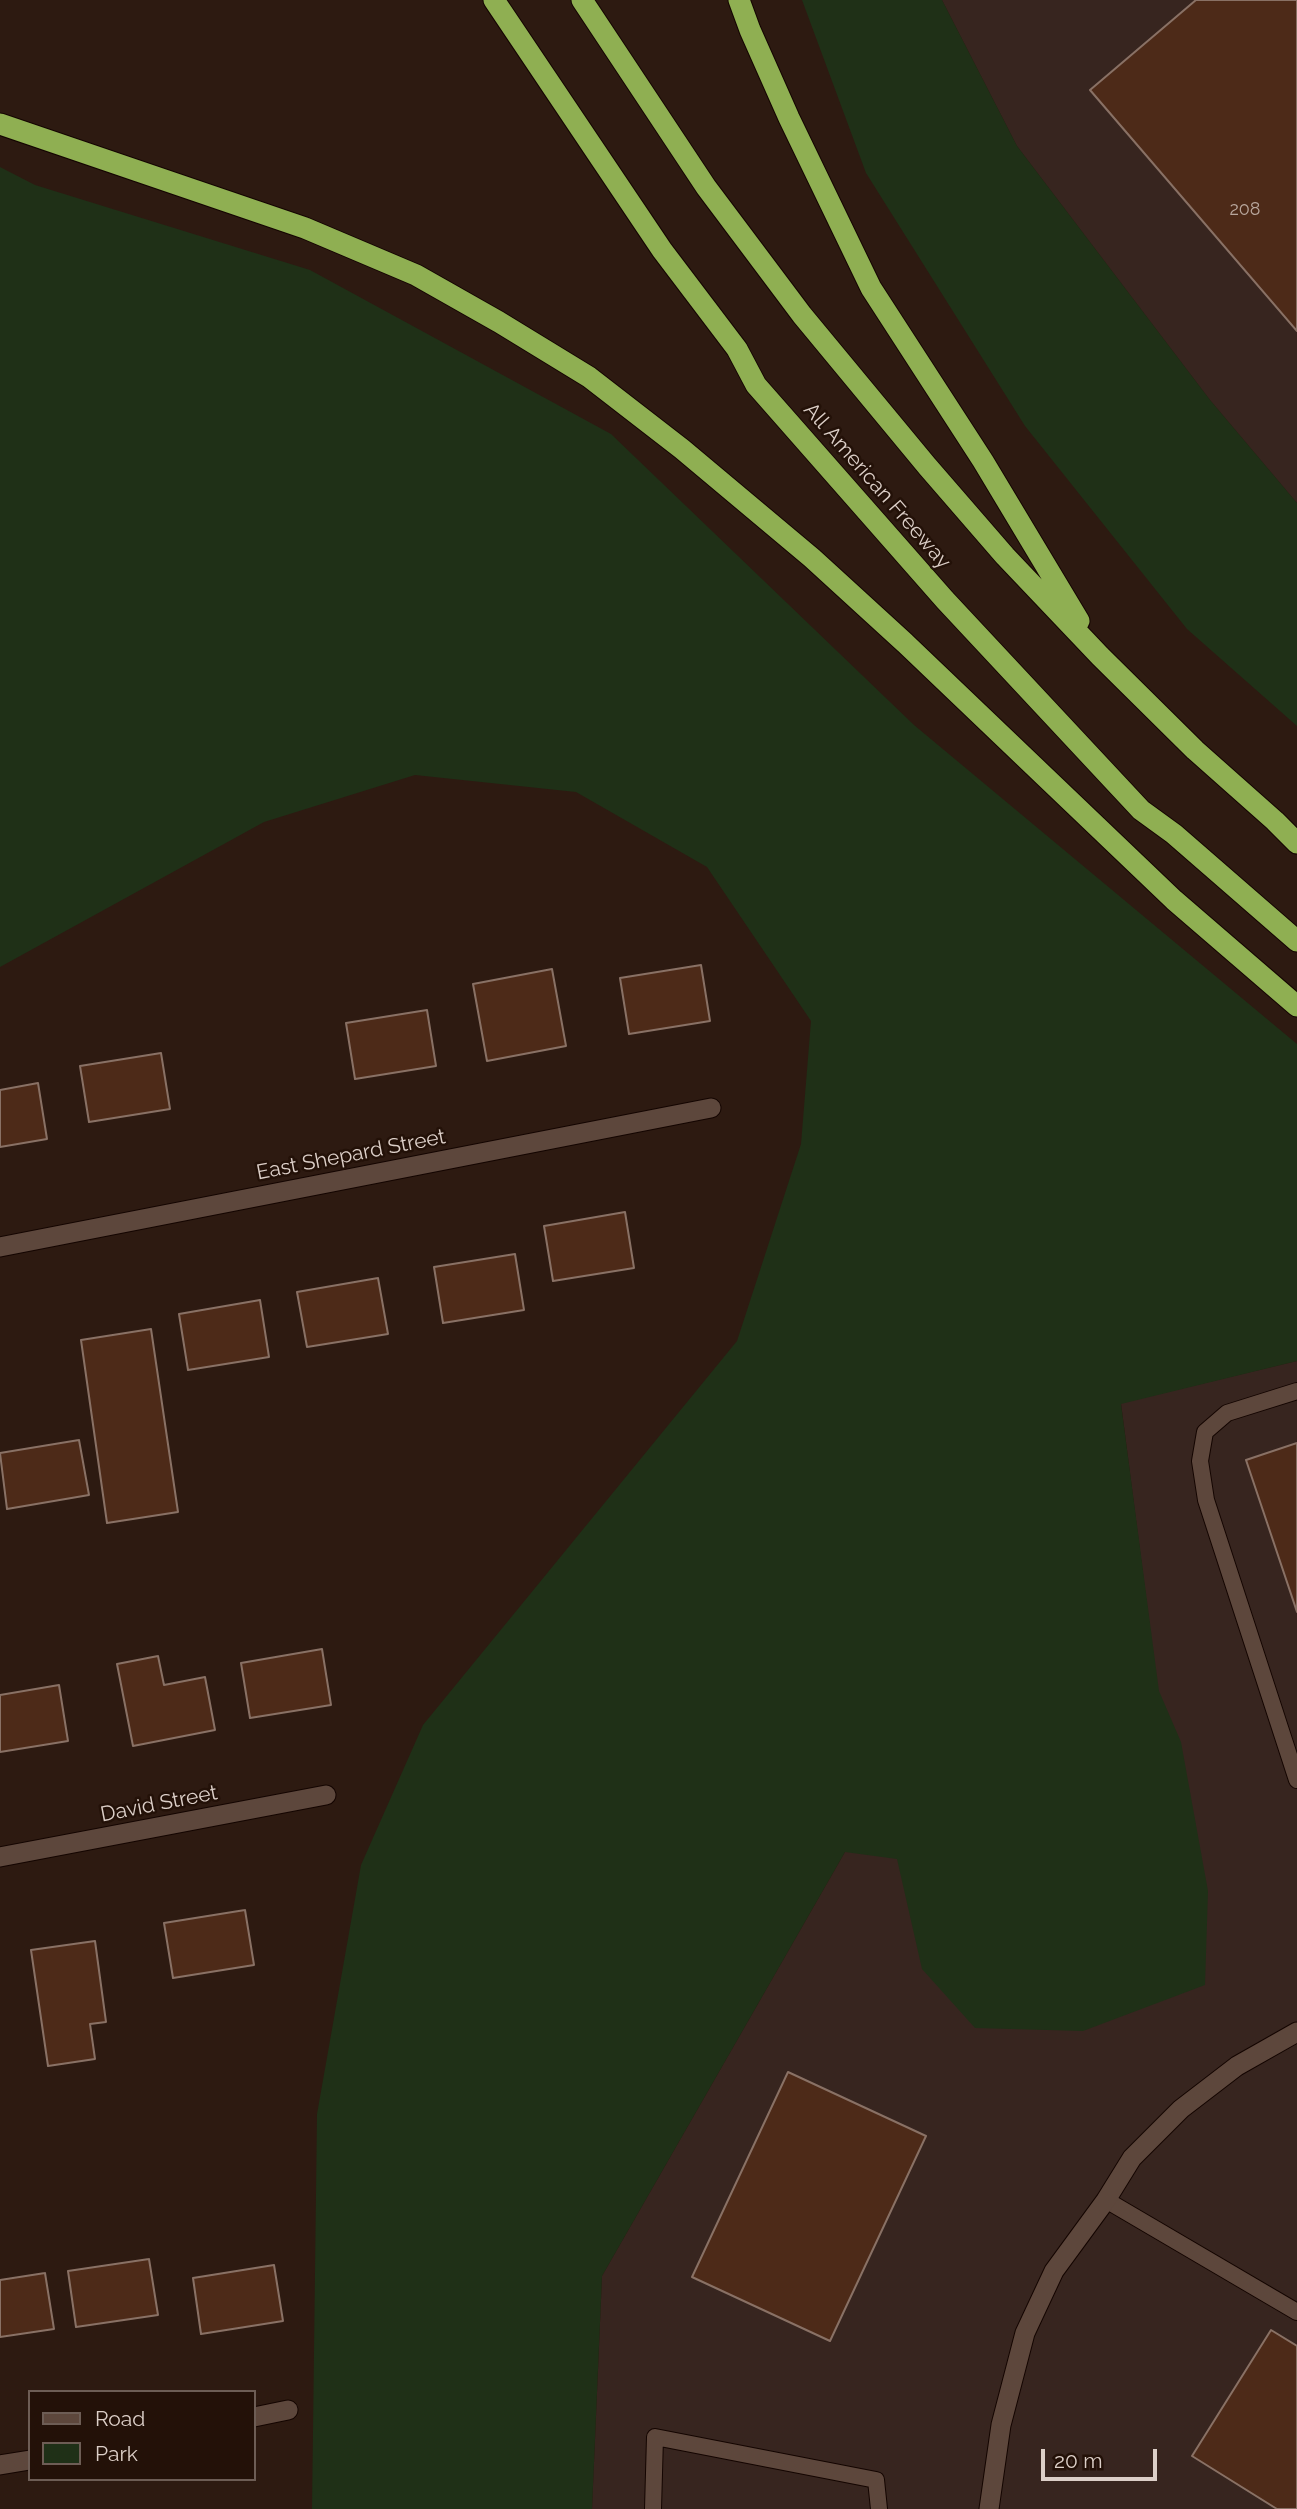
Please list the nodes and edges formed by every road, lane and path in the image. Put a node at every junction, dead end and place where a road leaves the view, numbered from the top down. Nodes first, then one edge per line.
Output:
1 (494, 0) edge
2 (582, 0) edge
3 (739, 0) edge
4 (0, 124) edge
5 (1100, 656) junction
6 (1297, 844) edge
7 (1297, 941) edge
8 (1297, 1006) edge
9 (711, 1108) dead end
10 (0, 1247) edge
11 (1297, 1391) edge
12 (1297, 1780) edge
13 (326, 1796) dead end
14 (0, 1857) edge
15 (1297, 2032) edge
16 (1106, 2200) junction
17 (1297, 2312) edge
18 (288, 2410) dead end
19 (256, 2417) edge
20 (28, 2460) edge
21 (0, 2465) edge
22 (653, 2509) edge
23 (879, 2509) edge
24 (989, 2509) edge

1 - 7 highway, All American Freeway
2 - 5 highway
3 - 5 highway
4 - 8 highway
5 - 6 highway
9 - 10 street, East Shepard Street
11 - 12 lane
13 - 14 street, David Street
15 - 16 street
16 - 17 lane
16 - 24 street
18 - 19 street
20 - 21 street
22 - 23 lane

